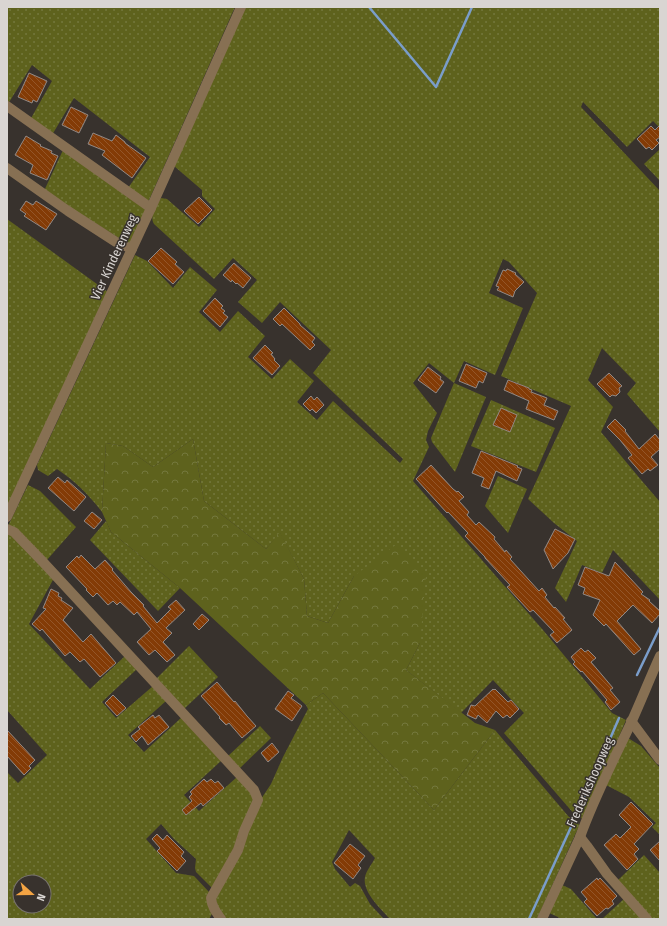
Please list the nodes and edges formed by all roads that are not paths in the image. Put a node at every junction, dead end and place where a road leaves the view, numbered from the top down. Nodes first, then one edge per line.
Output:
1 (241, 7) edge
2 (7, 106) edge
3 (7, 168) edge
4 (151, 208) junction
5 (132, 249) junction
6 (7, 517) edge
7 (7, 529) edge
8 (660, 656) edge
9 (631, 721) junction
10 (660, 760) edge
11 (580, 837) junction
12 (221, 919) edge
13 (542, 919) edge
14 (647, 919) edge

1 - 4 street, Vier Kinderenweg
2 - 4 street
3 - 5 street
4 - 5 street, Vier Kinderenweg
5 - 6 street, Vier Kinderenweg
7 - 12 street
8 - 9 street, Frederikshoopweg
9 - 10 street
9 - 11 street, Frederikshoopweg
11 - 13 street, Frederikshoopweg
11 - 14 street

